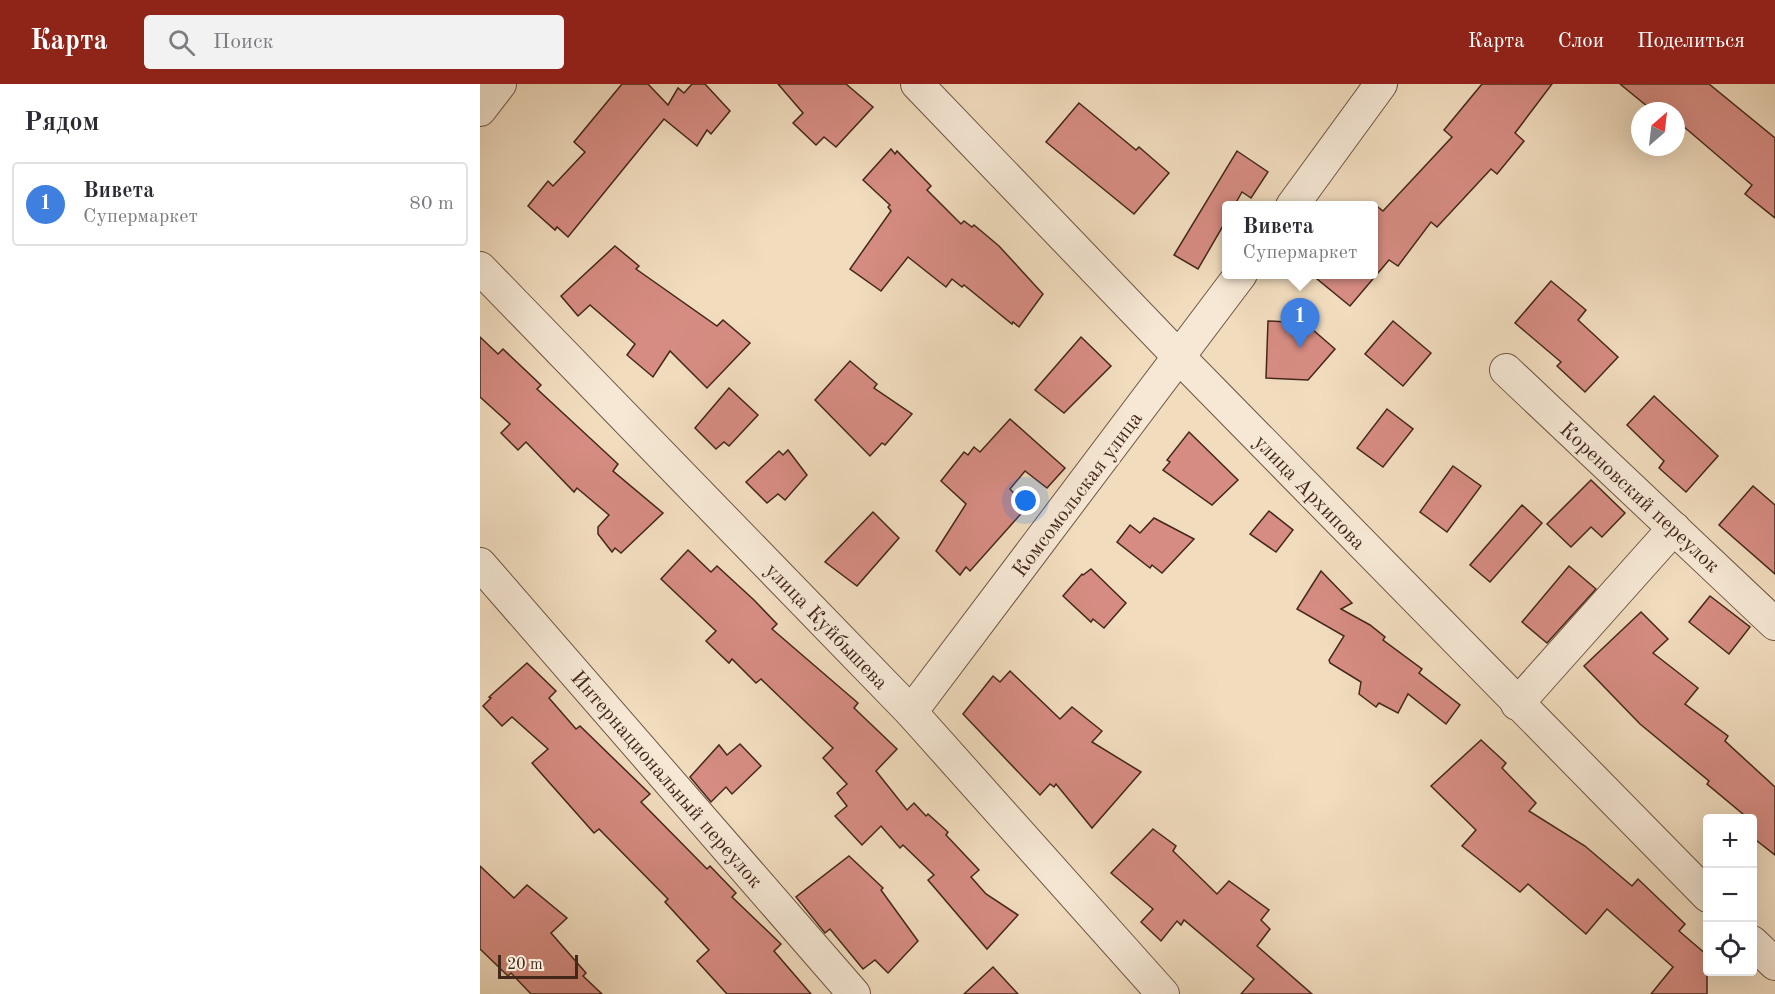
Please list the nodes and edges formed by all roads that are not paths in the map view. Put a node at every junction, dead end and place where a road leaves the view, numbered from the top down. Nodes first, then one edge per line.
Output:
1 (500, 84) edge
2 (917, 84) edge
3 (1381, 84) edge
4 (480, 110) edge
5 (1296, 201) edge
6 (480, 268) edge
7 (1237, 279) edge
8 (1180, 358) junction
9 (1506, 370) dead end
10 (1674, 528) junction
11 (480, 564) edge
12 (1775, 624) edge
13 (1517, 704) junction
14 (911, 712) junction
15 (1703, 892) edge
16 (1757, 947) edge
17 (1775, 964) edge
18 (854, 994) edge
19 (1163, 994) edge

1 - 4 street
2 - 8 street, улица Архипова
3 - 5 street
6 - 14 street, улица Куйбышева
7 - 8 street, Комсомольская улица
8 - 13 street, улица Архипова
8 - 14 street, Комсомольская улица
9 - 10 street, Кореновский переулок
10 - 12 street, Кореновский переулок
10 - 13 street
11 - 18 street, Интернациональный переулок
13 - 15 street, улица Архипова
14 - 19 street, улица Куйбышева
16 - 17 street

